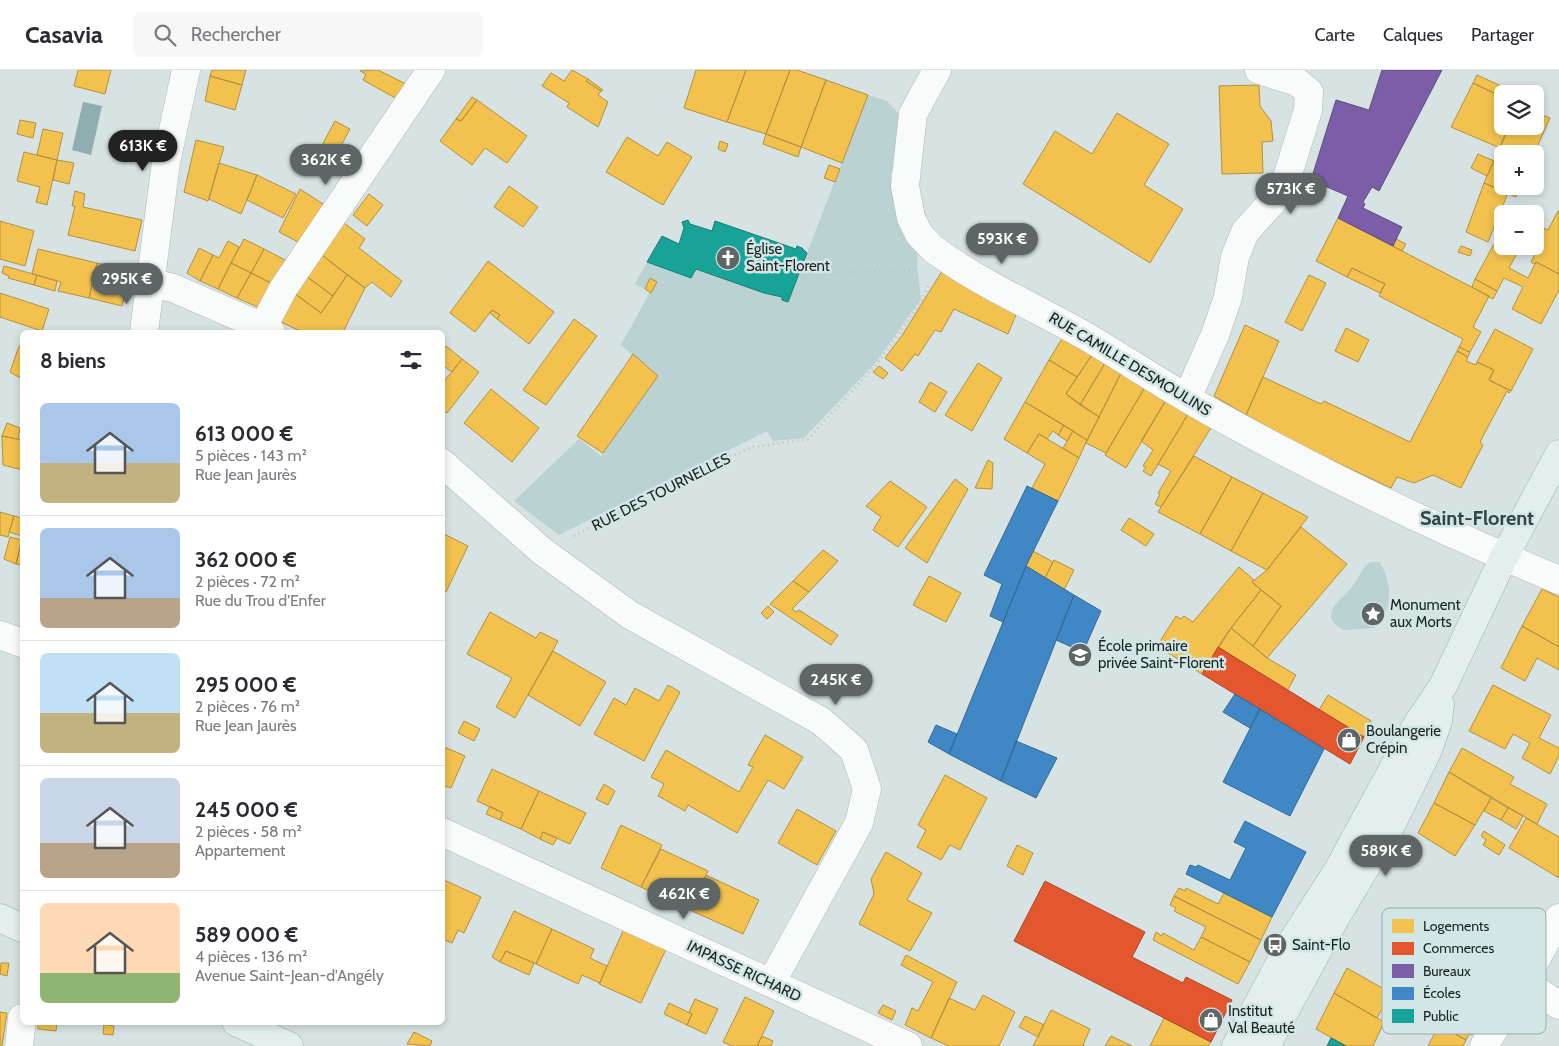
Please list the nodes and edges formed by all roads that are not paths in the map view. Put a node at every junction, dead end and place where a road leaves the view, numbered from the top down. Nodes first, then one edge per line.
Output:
1 (186, 70) edge
2 (431, 70) edge
3 (937, 70) edge
4 (1259, 70) edge
5 (151, 283) junction
6 (144, 330) edge
7 (267, 330) edge
8 (1187, 398) junction
9 (1559, 454) edge
10 (445, 465) edge
11 (1504, 557) junction
12 (1559, 580) edge
13 (0, 635) edge
14 (20, 642) edge
15 (1443, 686) junction
16 (445, 833) edge
17 (1559, 918) edge
18 (1546, 941) edge
19 (771, 983) junction
20 (1546, 997) edge
21 (1559, 1005) edge
22 (21, 1025) edge
23 (243, 1025) edge
24 (1491, 1034) edge
25 (19, 1046) edge
26 (289, 1046) edge
27 (908, 1046) edge
28 (1236, 1046) edge
29 (1266, 1046) edge
30 (1484, 1046) edge

1 - 5 street
2 - 7 street
3 - 8 street, RUE CAMILLE DESMOULINS
4 - 8 street
5 - 6 street
5 - 7 street
8 - 11 street, RUE CAMILLE DESMOULINS
9 - 11 main road
10 - 19 street
11 - 12 street, RUE CAMILLE DESMOULINS
11 - 15 main road
13 - 14 street
15 - 28 main road
15 - 29 main road
16 - 19 street, IMPASSE RICHARD
17 - 18 street
19 - 27 street, IMPASSE RICHARD
20 - 21 street
22 - 25 street
23 - 26 main road
24 - 30 street

